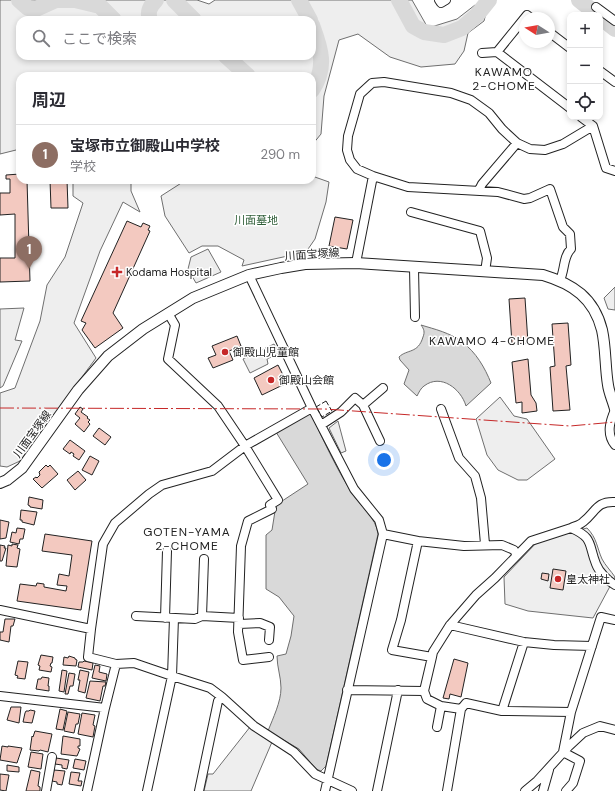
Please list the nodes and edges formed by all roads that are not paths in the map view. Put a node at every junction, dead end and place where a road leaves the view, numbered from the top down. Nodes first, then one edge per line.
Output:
1 (439, 0) edge
2 (446, 0) edge
3 (596, 7) dead end
4 (615, 21) edge
5 (519, 25) edge
6 (555, 37) edge
7 (567, 46) edge
8 (498, 52) junction
9 (482, 53) dead end
10 (603, 72) edge
11 (615, 82) edge
12 (567, 106) edge
13 (585, 120) edge
14 (593, 126) junction
15 (517, 143) junction
16 (615, 171) edge
17 (373, 176) junction
18 (479, 190) junction
19 (411, 212) dead end
20 (356, 263) junction
21 (414, 268) junction
22 (485, 272) junction
23 (249, 275) junction
24 (560, 280) junction
25 (168, 313) junction
26 (415, 317) dead end
27 (383, 388) dead end
28 (363, 405) junction
29 (312, 408) junction
30 (441, 409) dead end
31 (615, 409) edge
32 (321, 425) junction
33 (380, 441) dead end
34 (615, 444) edge
35 (245, 446) junction
36 (0, 483) edge
37 (615, 502) edge
38 (571, 528) junction
39 (383, 534) junction
40 (418, 541) junction
41 (485, 544) junction
42 (167, 551) dead end
43 (516, 554) junction
44 (204, 559) dead end
45 (615, 585) edge
46 (0, 610) edge
47 (136, 616) dead end
48 (202, 616) junction
49 (165, 618) junction
50 (174, 618) junction
51 (615, 620) edge
52 (239, 621) junction
53 (450, 625) junction
54 (91, 628) junction
55 (269, 640) dead end
56 (524, 642) junction
57 (592, 646) junction
58 (269, 657) dead end
59 (432, 657) junction
60 (116, 664) junction
61 (172, 676) junction
62 (347, 690) junction
63 (398, 690) junction
64 (424, 691) junction
65 (0, 696) edge
66 (222, 697) junction
67 (441, 706) junction
68 (104, 708) junction
69 (461, 709) junction
70 (502, 711) junction
71 (571, 712) junction
72 (437, 727) dead end
73 (615, 730) edge
74 (563, 752) junction
75 (52, 757) dead end
76 (550, 769) junction
77 (327, 779) junction
78 (46, 791) edge
79 (87, 791) edge
80 (147, 791) edge
81 (199, 791) edge
82 (325, 791) edge
83 (352, 791) edge
84 (377, 791) edge
85 (447, 791) edge
86 (525, 791) edge
87 (543, 791) edge
88 (566, 791) edge

1 - 2 street
3 - 4 street
5 - 8 street
6 - 7 street
8 - 9 street
8 - 12 street
10 - 11 street
13 - 14 street
14 - 15 street
14 - 16 street
15 - 17 street
15 - 18 street
17 - 18 street
17 - 20 street
18 - 24 street
19 - 22 street
20 - 21 street, 川面宝塚線
20 - 23 street, 川面宝塚線
21 - 22 street, 川面宝塚線
21 - 26 street
22 - 24 street, 川面宝塚線
23 - 25 street, 川面宝塚線
23 - 29 street
24 - 31 street, 川面宝塚線
25 - 35 street
25 - 36 street, 川面宝塚線
27 - 28 street
28 - 32 street
28 - 33 street
29 - 32 street
29 - 35 street
30 - 41 street
31 - 34 street
32 - 39 street
35 - 52 street
35 - 54 street
37 - 38 street
38 - 43 street
38 - 45 street
39 - 40 street
39 - 62 street
40 - 41 street
40 - 59 street
41 - 43 street
42 - 49 street
43 - 53 street
44 - 48 street
46 - 54 street
47 - 49 street
48 - 50 street
48 - 52 street
49 - 50 street
50 - 61 street
51 - 57 street
52 - 55 street
52 - 58 street
53 - 56 street
53 - 59 street
54 - 60 street
56 - 57 street
56 - 70 street
57 - 71 street
59 - 64 street
60 - 61 street
60 - 68 street
61 - 66 street
61 - 80 street
62 - 63 street
62 - 77 street
63 - 64 street
63 - 84 street
64 - 67 street
65 - 68 street
66 - 77 street
66 - 81 street
67 - 69 street
67 - 72 street
68 - 79 street
69 - 70 street
69 - 85 street
70 - 71 street
71 - 74 street
73 - 74 street
74 - 76 street
74 - 88 street
75 - 78 street
76 - 86 street
76 - 87 street
77 - 82 street
77 - 83 street

